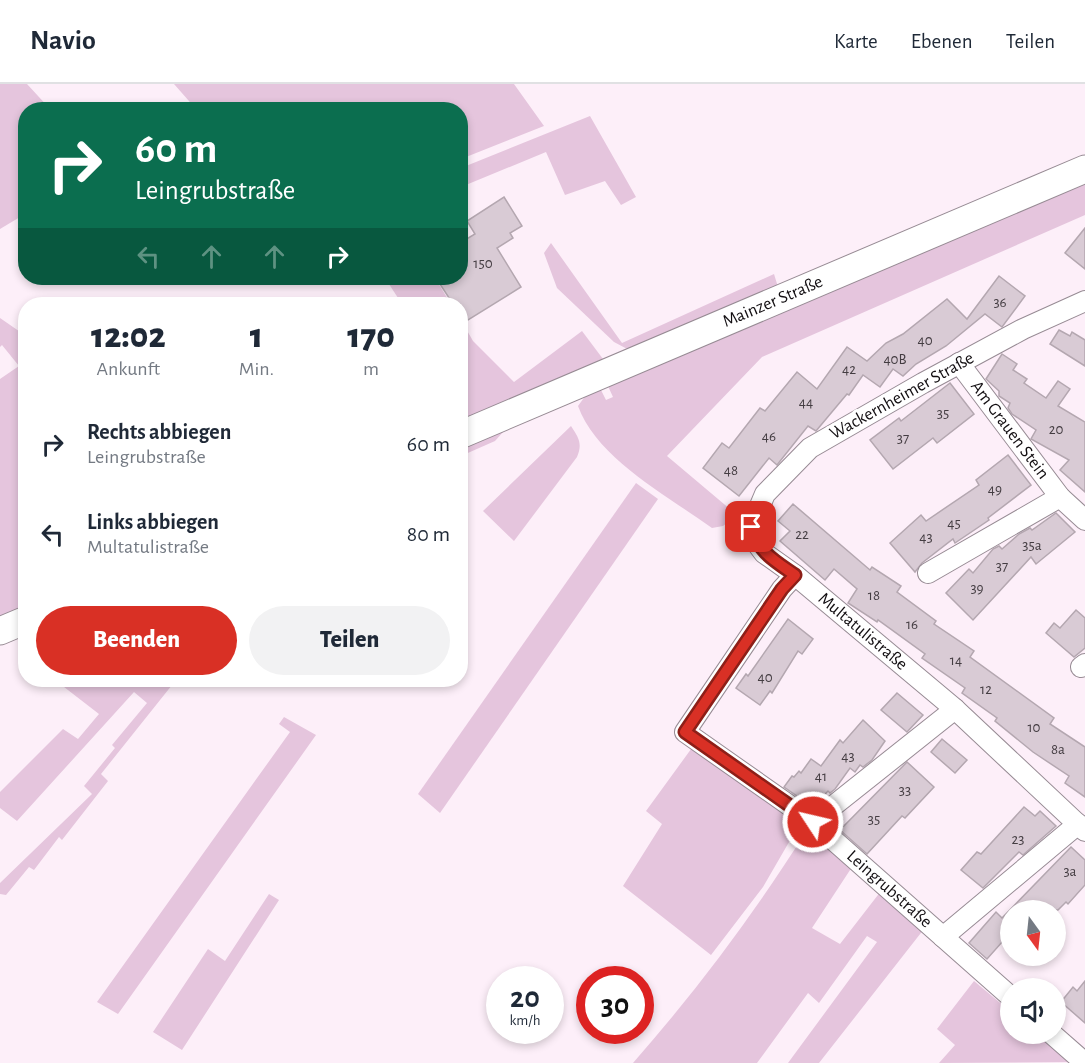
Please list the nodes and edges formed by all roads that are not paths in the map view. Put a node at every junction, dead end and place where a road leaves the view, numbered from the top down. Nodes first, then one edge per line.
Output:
1 (1085, 170) edge
2 (1085, 301) edge
3 (959, 363) junction
4 (468, 432) edge
5 (1060, 497) junction
6 (1085, 520) edge
7 (751, 527) joint
8 (928, 573) dead end
9 (795, 575) junction
10 (18, 623) edge
11 (0, 631) edge
12 (955, 709) junction
13 (813, 822) junction
14 (1081, 828) edge
15 (943, 937) junction
16 (1000, 987) edge
17 (1066, 1043) edge
18 (1081, 1053) edge

1 - 4 main road, Mainzer Straße
2 - 3 street, Wackernheimer Straße
3 - 5 street, Am Grauen Stein
3 - 7 street, Wackernheimer Straße
5 - 6 street, Am Grauen Stein
5 - 8 street, Am Grauen Stein
7 - 9 street, Multatulistraße
9 - 12 street, Multatulistraße
9 - 13 street, Leingrubstraße
10 - 11 main road
12 - 13 street
12 - 14 street, Multatulistraße
13 - 15 street, Leingrubstraße
14 - 15 street, Multatulistraße
15 - 16 street, Leingrubstraße
17 - 18 street

